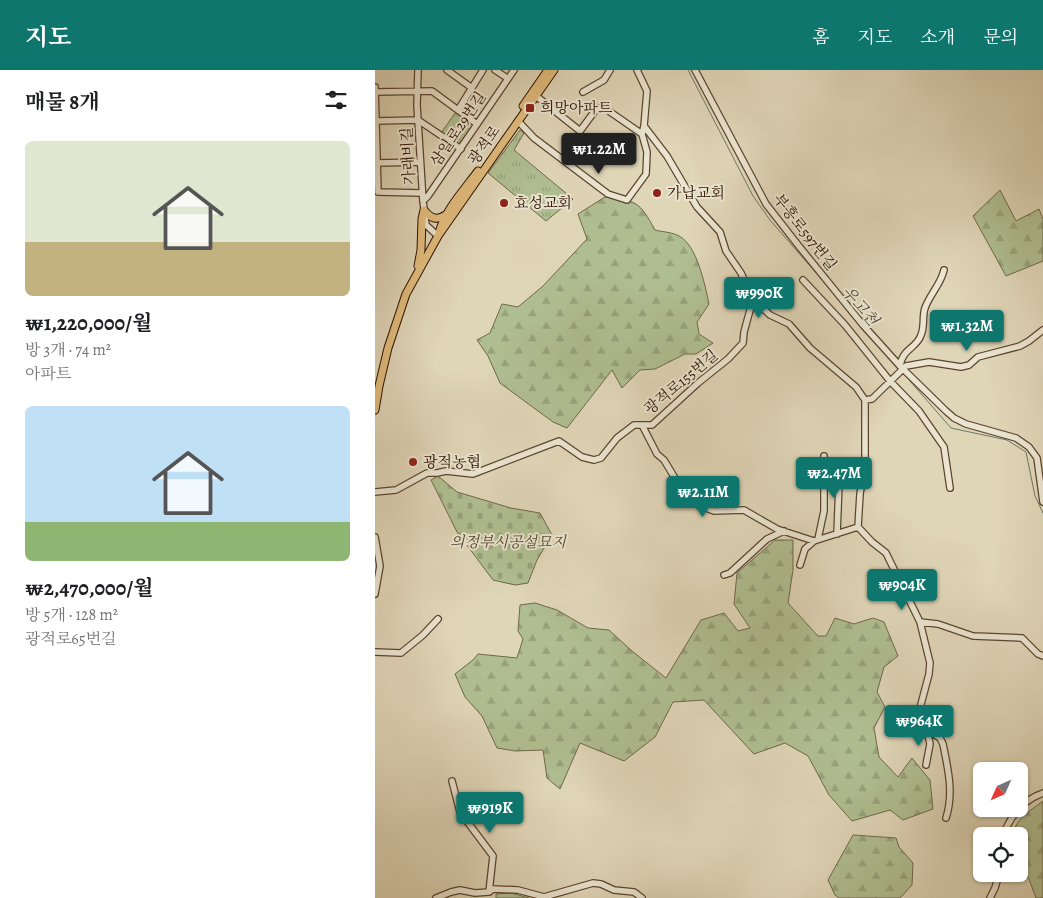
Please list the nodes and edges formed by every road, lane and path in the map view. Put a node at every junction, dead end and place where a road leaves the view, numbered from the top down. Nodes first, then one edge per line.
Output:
1 (418, 70) edge
2 (447, 70) edge
3 (483, 70) edge
4 (495, 70) edge
5 (514, 70) edge
6 (548, 70) edge
7 (554, 70) edge
8 (610, 70) edge
9 (637, 70) edge
10 (695, 70) edge
11 (507, 78) junction
12 (375, 87) edge
13 (472, 88) junction
14 (417, 90) junction
15 (375, 92) edge
16 (583, 92) dead end
17 (536, 96) junction
18 (458, 110) junction
19 (419, 120) junction
20 (376, 121) edge
21 (518, 121) junction
22 (477, 124) junction
23 (644, 126) junction
24 (642, 134) junction
25 (461, 149) junction
26 (420, 162) junction
27 (377, 163) junction
28 (377, 193) edge
29 (422, 193) junction
30 (423, 201) junction
31 (424, 210) junction
32 (449, 213) junction
33 (438, 236) junction
34 (944, 270) dead end
35 (416, 275) junction
36 (803, 280) dead end
37 (753, 299) junction
38 (1043, 330) edge
39 (901, 368) junction
40 (891, 380) junction
41 (865, 400) junction
42 (375, 410) edge
43 (642, 425) junction
44 (824, 456) dead end
45 (838, 467) dead end
46 (950, 488) dead end
47 (375, 492) edge
48 (1043, 502) edge
49 (858, 527) junction
50 (785, 532) junction
51 (837, 534) junction
52 (375, 537) edge
53 (816, 540) junction
54 (800, 565) dead end
55 (724, 575) dead end
56 (375, 594) edge
57 (438, 619) dead end
58 (920, 622) junction
59 (375, 652) edge
60 (1043, 656) edge
61 (927, 730) junction
62 (926, 765) dead end
63 (452, 781) dead end
64 (1043, 793) edge
65 (946, 818) dead end
66 (1007, 827) edge
67 (997, 882) edge
68 (489, 892) junction
69 (545, 897) edge
70 (436, 898) edge
71 (642, 898) edge
72 (990, 898) edge

1 - 14 street, 가래비길
2 - 13 street
3 - 13 street
4 - 11 street
5 - 11 street, 삼일로29번길
6 - 32 main road, 광적로
7 - 17 main road, 광적로
8 - 16 street
9 - 23 street
10 - 39 street, 부흥로597번길
11 - 22 street, 삼일로29번길
12 - 15 street
13 - 18 street
14 - 15 street
14 - 18 street
14 - 19 street, 가래비길
15 - 20 street
17 - 21 main road, 광적로
17 - 24 street
18 - 22 street
19 - 20 street
19 - 25 street
19 - 26 street, 가래비길
20 - 27 street
21 - 24 street
21 - 33 main road, 광적로
22 - 25 street, 삼일로29번길
23 - 24 street
23 - 37 street
25 - 30 street, 삼일로29번길
26 - 27 street
26 - 29 street, 가래비길
27 - 28 street
28 - 29 street
29 - 30 street, 가래비길
30 - 31 street, 가래비길
31 - 32 main road
31 - 33 street, 가래비길
31 - 35 main road
32 - 33 main road, 광적로
33 - 35 main road, 광적로
34 - 39 street
35 - 42 main road, 광적로
36 - 40 street
37 - 41 street
37 - 43 street, 광적로155번길
38 - 39 street
39 - 40 street
39 - 48 street, 부흥로597번길
40 - 41 street
40 - 46 street
41 - 49 street
43 - 47 street, 광적로155번길
43 - 50 street
44 - 53 street
45 - 51 street
49 - 51 street
49 - 58 street
50 - 53 street
50 - 55 street
51 - 53 street
52 - 56 street
53 - 54 street
57 - 59 street
58 - 60 street
58 - 61 street
61 - 62 street
61 - 65 street
63 - 68 street
64 - 66 street
67 - 72 street
68 - 69 street
68 - 70 street
69 - 71 street

